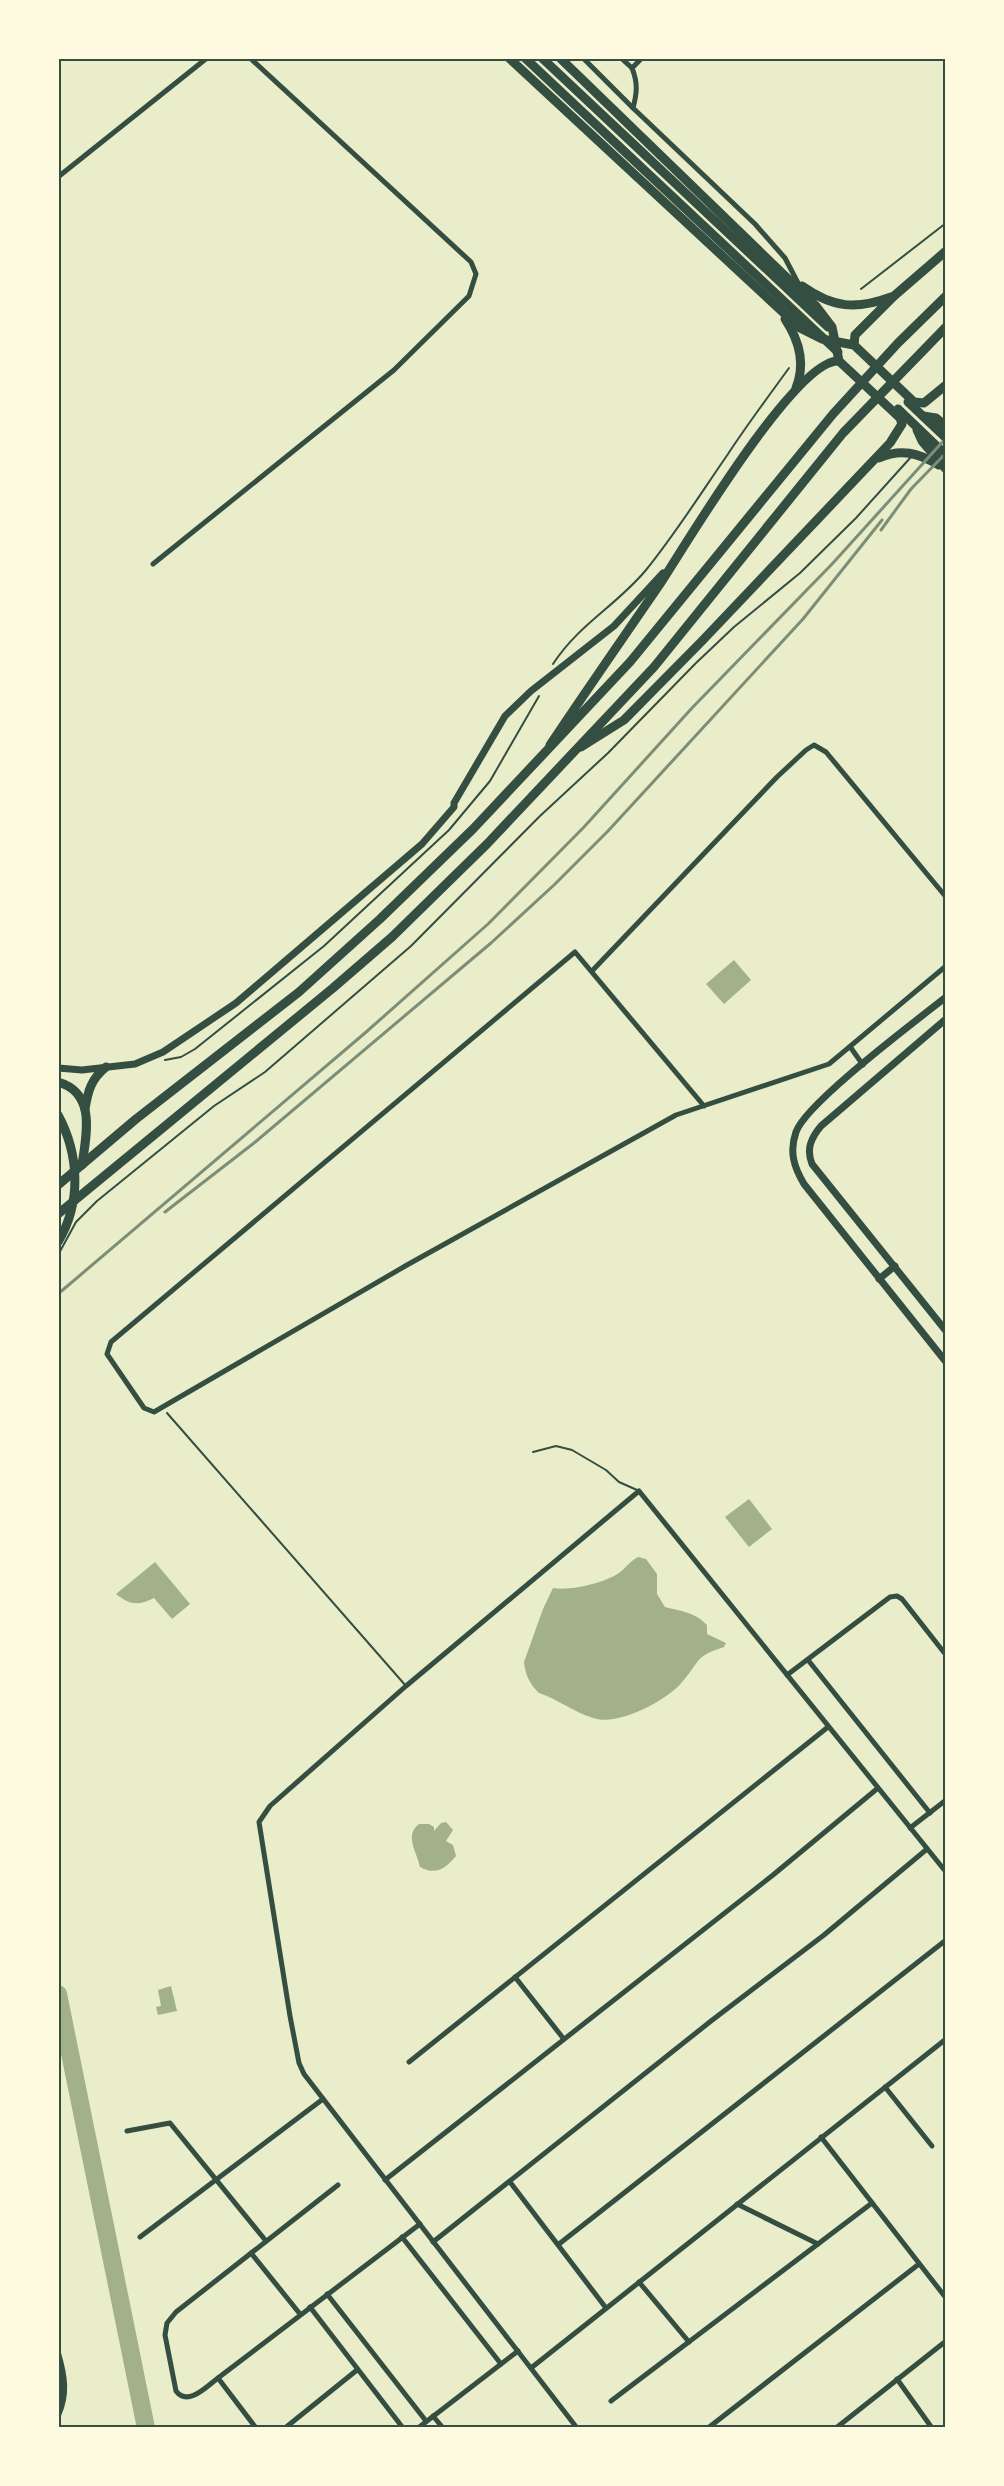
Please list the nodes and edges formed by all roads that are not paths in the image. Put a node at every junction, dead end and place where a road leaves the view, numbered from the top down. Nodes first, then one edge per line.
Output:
1 (207, 58) edge
2 (250, 58) edge
3 (509, 58) edge
4 (525, 58) edge
5 (542, 58) edge
6 (560, 58) edge
7 (583, 58) edge
8 (621, 58) edge
9 (642, 58) edge
10 (632, 69) junction
11 (633, 108) junction
12 (58, 177) edge
13 (945, 224) edge
14 (945, 251) edge
15 (776, 267) junction
16 (798, 283) junction
17 (861, 289) dead end
18 (894, 296) junction
19 (945, 297) edge
20 (778, 309) junction
21 (945, 327) edge
22 (836, 340) junction
23 (854, 345) junction
24 (839, 361) junction
25 (789, 368) dead end
26 (945, 385) edge
27 (795, 390) junction
28 (919, 402) junction
29 (915, 417) junction
30 (900, 418) junction
31 (945, 420) edge
32 (945, 426) edge
33 (945, 438) edge
34 (923, 444) dead end
35 (912, 452) junction
36 (945, 455) edge
37 (874, 460) junction
38 (945, 469) edge
39 (681, 550) junction
40 (153, 564) dead end
41 (553, 664) dead end
42 (539, 696) dead end
43 (550, 745) junction
44 (581, 747) junction
45 (945, 897) edge
46 (945, 966) edge
47 (592, 971) junction
48 (945, 997) edge
49 (945, 1019) edge
50 (851, 1048) junction
51 (164, 1056) junction
52 (863, 1065) junction
53 (58, 1068) edge
54 (106, 1068) junction
55 (58, 1082) edge
56 (704, 1106) junction
57 (85, 1109) junction
58 (58, 1115) edge
59 (808, 1149) junction
60 (793, 1162) junction
61 (82, 1165) junction
62 (58, 1185) edge
63 (58, 1214) edge
64 (58, 1242) edge
65 (58, 1255) edge
66 (895, 1266) junction
67 (879, 1279) junction
68 (945, 1331) edge
69 (945, 1362) edge
70 (162, 1407) junction
71 (167, 1413) joint
72 (533, 1452) dead end
73 (639, 1491) junction
74 (945, 1655) edge
75 (808, 1660) junction
76 (787, 1675) junction
77 (406, 1686) junction
78 (828, 1726) junction
79 (878, 1788) junction
80 (945, 1800) edge
81 (930, 1813) junction
82 (910, 1828) junction
83 (927, 1850) junction
84 (945, 1872) edge
85 (945, 1940) edge
86 (515, 1977) junction
87 (563, 2038) junction
88 (945, 2039) edge
89 (410, 2061) dead end
90 (885, 2087) junction
91 (323, 2099) junction
92 (127, 2132) dead end
93 (821, 2137) junction
94 (932, 2146) dead end
95 (216, 2180) junction
96 (385, 2180) junction
97 (510, 2182) junction
98 (338, 2186) dead end
99 (872, 2203) junction
100 (737, 2204) junction
101 (420, 2224) junction
102 (140, 2237) dead end
103 (402, 2237) junction
104 (266, 2241) junction
105 (433, 2242) junction
106 (559, 2244) junction
107 (818, 2244) junction
108 (251, 2253) junction
109 (919, 2264) junction
110 (639, 2282) junction
111 (327, 2294) junction
112 (945, 2298) edge
113 (310, 2307) junction
114 (606, 2308) junction
115 (300, 2314) junction
116 (945, 2341) edge
117 (689, 2342) junction
118 (518, 2351) junction
119 (58, 2355) edge
120 (501, 2364) junction
121 (531, 2368) junction
122 (357, 2370) junction
123 (218, 2378) junction
124 (897, 2379) junction
125 (611, 2402) dead end
126 (58, 2414) edge
127 (433, 2416) junction
128 (426, 2421) junction
129 (256, 2427) edge
130 (285, 2427) edge
131 (403, 2427) edge
132 (418, 2427) edge
133 (443, 2427) edge
134 (577, 2427) edge
135 (708, 2427) edge
136 (836, 2427) edge
137 (932, 2427) edge

1 - 12 street
2 - 40 street
3 - 20 highway
4 - 36 highway
5 - 33 highway
6 - 15 highway
7 - 11 street
8 - 10 street
9 - 10 street
10 - 11 street
11 - 16 street
13 - 17 lane
14 - 18 highway
15 - 16 highway
15 - 22 highway
16 - 18 highway
18 - 23 highway
19 - 43 highway
20 - 22 highway
20 - 27 highway
21 - 44 highway
22 - 23 highway
22 - 24 highway
23 - 28 highway
24 - 27 highway
24 - 30 highway
25 - 41 lane
26 - 28 highway
27 - 39 highway
28 - 29 highway
29 - 30 highway
29 - 32 highway
29 - 38 highway
30 - 37 highway
31 - 34 lane
35 - 37 highway
35 - 38 highway
35 - 65 lane
37 - 44 highway
39 - 43 highway
39 - 51 street
42 - 51 lane
43 - 61 highway
44 - 63 highway
45 - 47 street
46 - 50 street
47 - 56 street
47 - 70 street
48 - 52 street
49 - 59 street
50 - 52 street
50 - 56 street
51 - 54 street
52 - 60 street
53 - 54 street
54 - 57 highway
55 - 57 highway
56 - 70 street
57 - 61 highway
58 - 64 highway
59 - 60 street
59 - 66 street
60 - 67 street
61 - 62 highway
66 - 67 street
66 - 68 street
67 - 69 street
70 - 71 street
71 - 77 lane
72 - 73 lane
73 - 76 street
73 - 77 street
74 - 75 street
75 - 76 street
75 - 81 street
76 - 78 street
77 - 91 street
78 - 79 street
78 - 86 street
79 - 82 street
79 - 87 street
80 - 81 street
81 - 82 street
82 - 83 street
83 - 84 street
83 - 97 street
85 - 106 street
86 - 87 street
86 - 89 street
87 - 96 street
88 - 90 street
90 - 93 street
90 - 94 street
91 - 95 street
91 - 96 street
92 - 95 street
93 - 99 street
93 - 100 street
95 - 102 street
95 - 104 street
96 - 101 street
97 - 105 street
97 - 106 street
98 - 104 street
99 - 107 street
99 - 109 street
100 - 107 street
100 - 110 street
101 - 103 street
101 - 105 street
103 - 111 street
103 - 120 street
104 - 108 street
105 - 118 street
106 - 114 street
107 - 117 street
108 - 115 street
108 - 123 street
109 - 112 street
109 - 135 street
110 - 114 street
110 - 117 street
111 - 113 street
111 - 128 street
113 - 115 street
113 - 122 street
114 - 121 street
115 - 123 street
116 - 124 street
117 - 125 street
118 - 120 street
118 - 121 street
119 - 126 street
120 - 127 street
121 - 134 street
122 - 130 street
122 - 131 street
123 - 129 street
124 - 136 street
124 - 137 street
127 - 128 street
127 - 133 street
128 - 132 street

